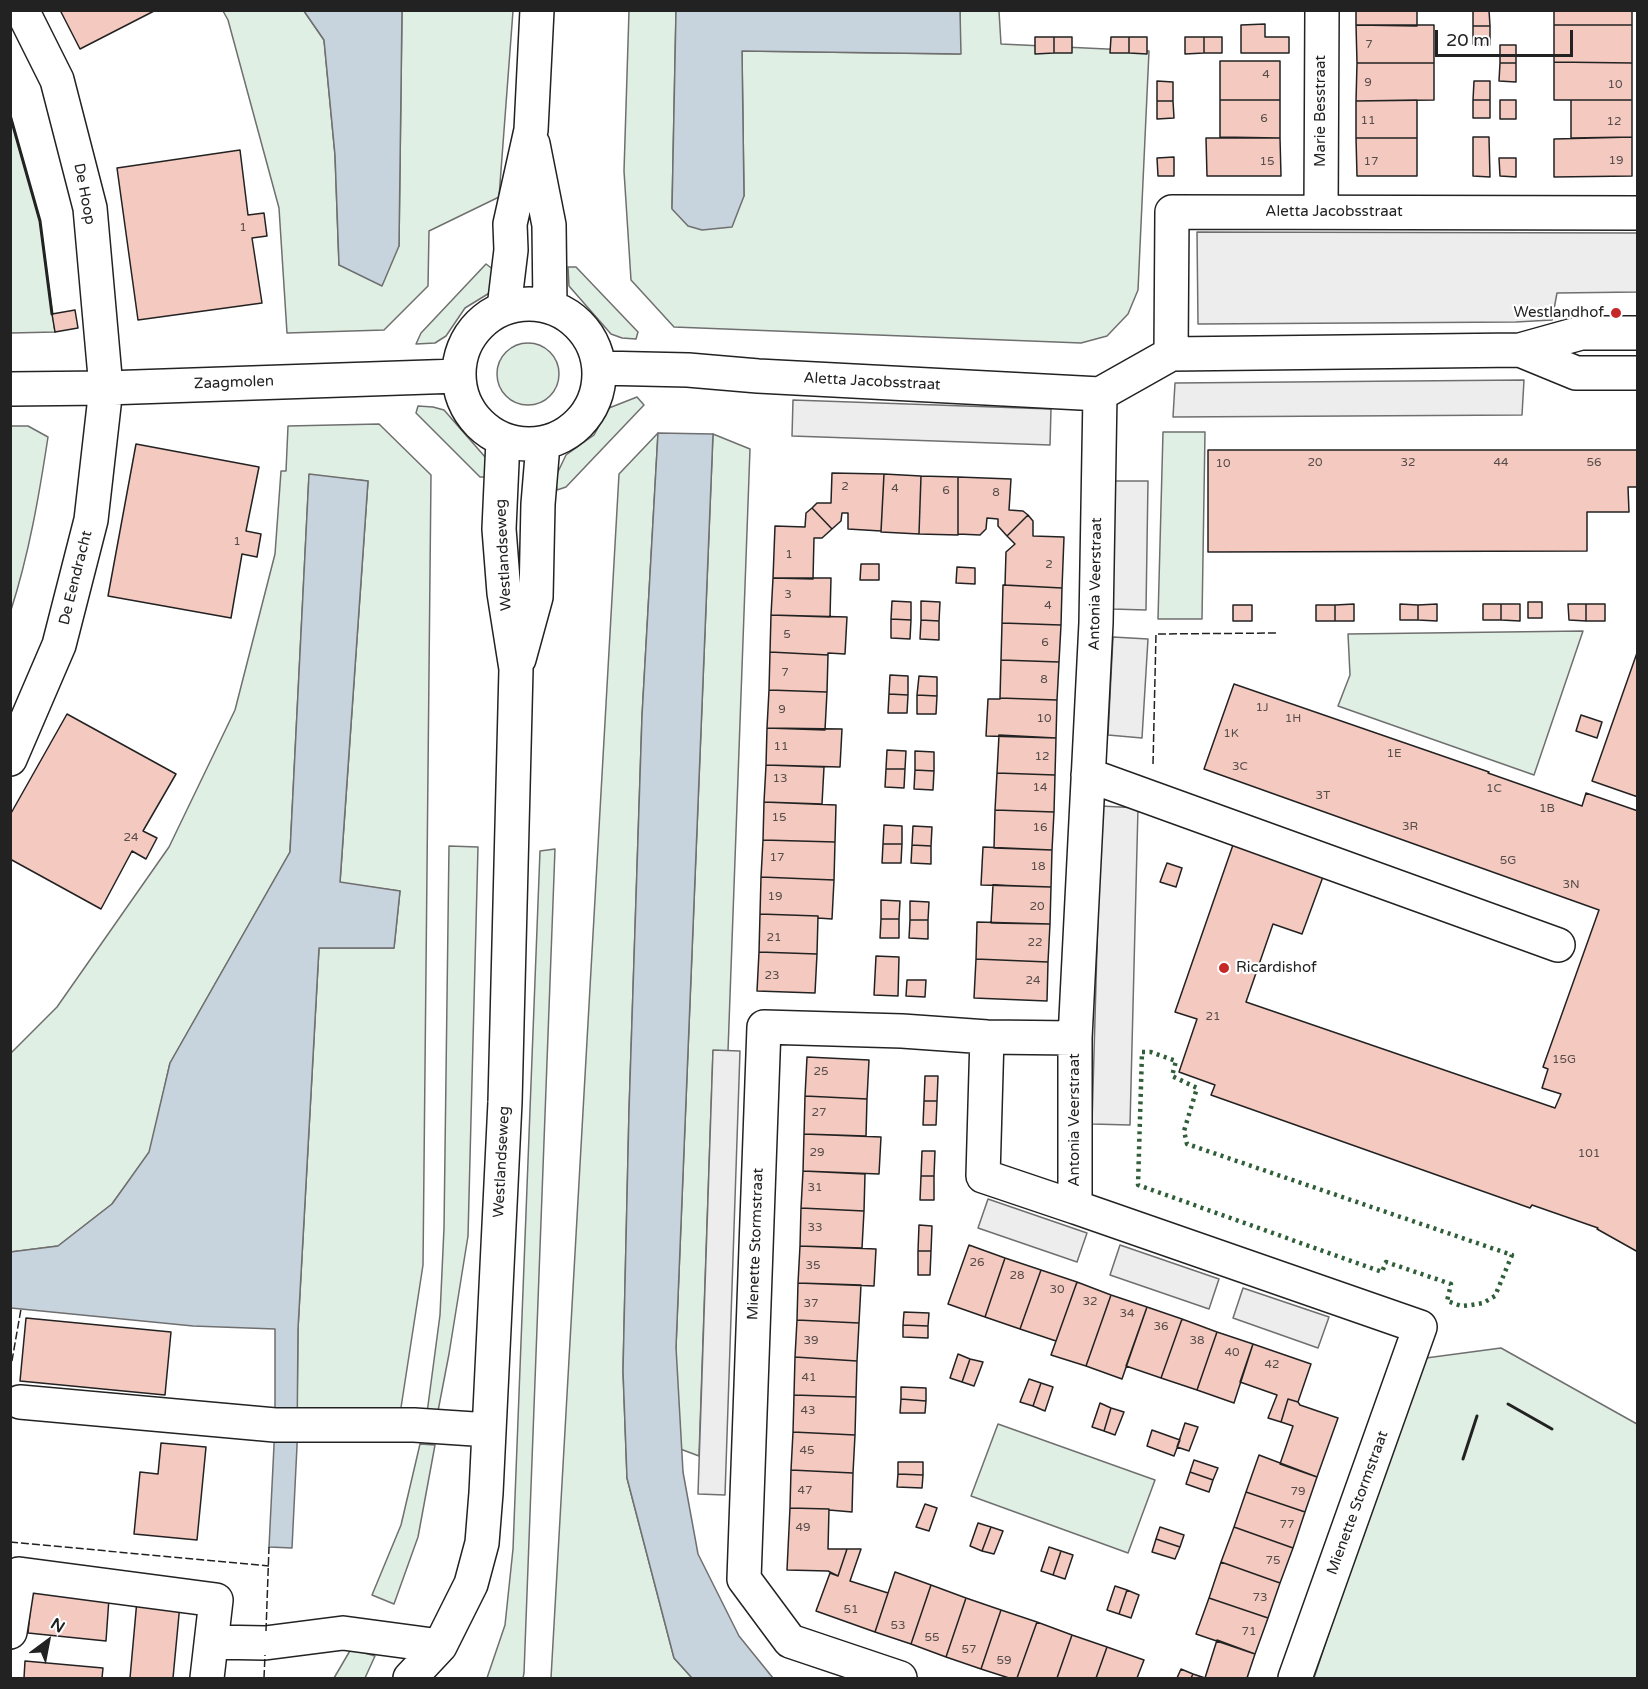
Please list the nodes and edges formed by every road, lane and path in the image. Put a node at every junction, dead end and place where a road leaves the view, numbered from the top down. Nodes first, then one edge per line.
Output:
1 (22, 10) edge
2 (537, 10) edge
3 (1322, 10) edge
4 (531, 130) junction
5 (1321, 212) junction
6 (1638, 213) edge
7 (550, 307) junction
8 (504, 308) junction
9 (1638, 333) edge
10 (1520, 350) junction
11 (1171, 354) junction
12 (599, 368) junction
13 (1638, 373) edge
14 (458, 376) junction
15 (106, 388) junction
16 (10, 389) edge
17 (1100, 394) junction
18 (503, 440) junction
19 (543, 444) junction
20 (516, 669) junction
21 (10, 759) edge
22 (1088, 775) junction
23 (1558, 945) dead end
24 (987, 1037) junction
25 (1075, 1038) junction
26 (1074, 1207) junction
27 (1420, 1327) joint
28 (20, 1402) dead end
29 (489, 1430) junction
30 (10, 1632) edge
31 (212, 1642) junction
32 (440, 1646) junction
33 (207, 1678) edge
34 (410, 1678) edge
35 (445, 1678) edge
36 (900, 1678) edge
37 (1295, 1678) edge

1 - 15 street, De Hoop
2 - 4 street
3 - 5 street, Marie Besstraat
4 - 7 street
4 - 8 street
5 - 6 street, Aletta Jacobsstraat
5 - 11 street, Aletta Jacobsstraat
7 - 8 street
7 - 12 street
8 - 14 street
9 - 10 street
10 - 11 street
10 - 13 street
11 - 17 street
12 - 17 street, Aletta Jacobsstraat
12 - 19 street
14 - 15 street, Zaagmolen
14 - 18 street
15 - 16 street, Zaagmolen
15 - 21 street, De Eendracht
17 - 22 street, Antonia Veerstraat
18 - 19 street
18 - 20 street, Westlandseweg
19 - 20 street, Westlandseweg
20 - 29 street, Westlandseweg
22 - 23 street
22 - 25 street, Antonia Veerstraat
24 - 25 street, Mienette Stormstraat
24 - 26 street
24 - 36 street, Mienette Stormstraat
25 - 26 street, Antonia Veerstraat
26 - 27 street, Antonia Veerstraat
27 - 37 street, Mienette Stormstraat
28 - 29 street
29 - 32 street, Westlandseweg
30 - 31 street
31 - 32 street
31 - 33 street
32 - 34 street, Westlandseweg
32 - 35 street

